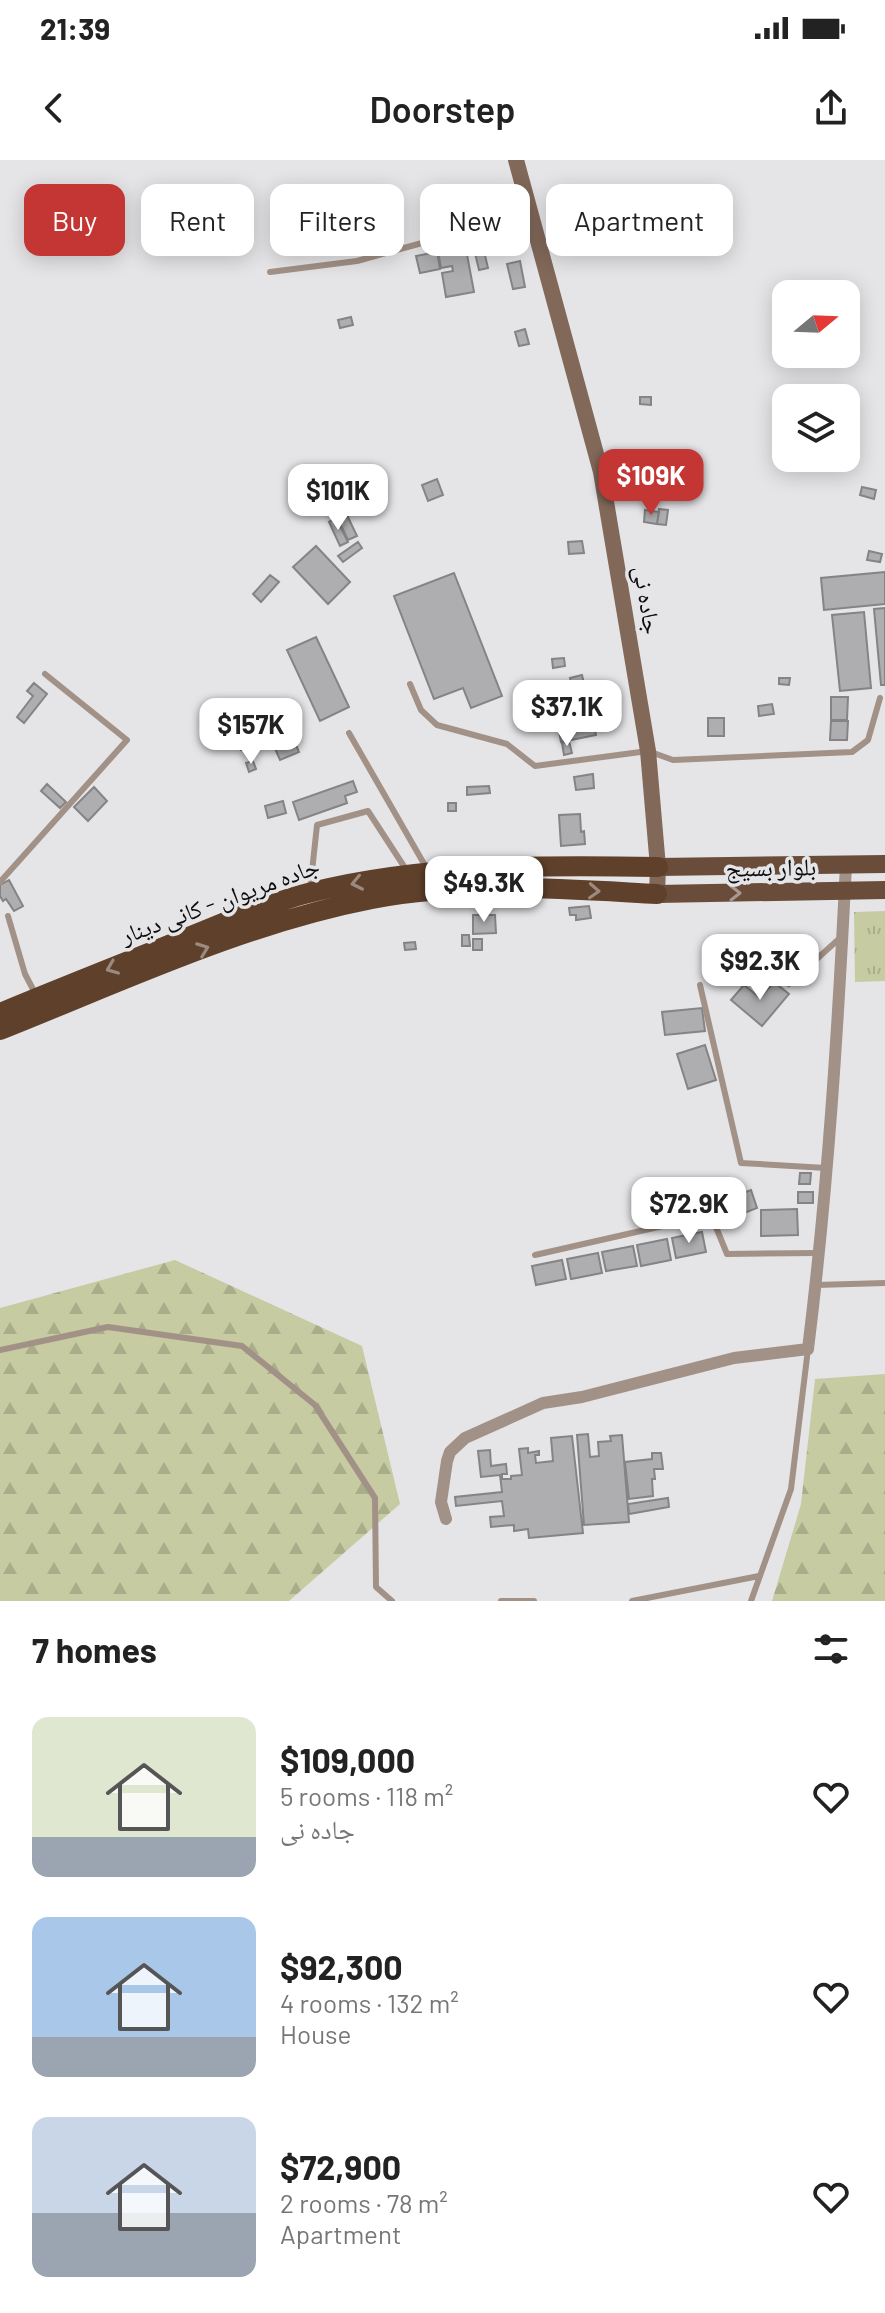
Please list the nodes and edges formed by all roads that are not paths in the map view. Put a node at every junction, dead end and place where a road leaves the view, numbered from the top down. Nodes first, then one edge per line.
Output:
1 (516, 160) edge
2 (531, 216) junction
3 (270, 272) dead end
4 (665, 476) dead end
5 (603, 480) junction
6 (45, 674) dead end
7 (410, 684) dead end
8 (880, 698) dead end
9 (349, 733) dead end
10 (648, 751) junction
11 (885, 864) edge
12 (846, 865) junction
13 (658, 867) junction
14 (419, 873) junction
15 (0, 882) edge
16 (885, 890) edge
17 (844, 891) junction
18 (310, 893) junction
19 (657, 894) junction
20 (8, 916) dead end
21 (842, 935) junction
22 (789, 984) dead end
23 (700, 985) dead end
24 (37, 998) junction
25 (0, 1013) edge
26 (0, 1030) edge
27 (826, 1168) junction
28 (819, 1253) junction
29 (535, 1255) dead end
30 (885, 1283) edge
31 (816, 1285) junction
32 (808, 1349) junction
33 (0, 1350) edge
34 (446, 1519) dead end
35 (759, 1576) junction
36 (392, 1601) edge
37 (501, 1601) edge
38 (534, 1601) edge
39 (632, 1601) edge
40 (751, 1601) edge

1 - 2 main road, جاده نی
2 - 3 lane
2 - 5 main road, جاده نی
4 - 5 lane
5 - 10 main road, جاده نی
6 - 15 lane
7 - 10 lane
8 - 10 lane
9 - 14 lane
10 - 13 main road, جاده نی
11 - 12 main road, بلوار بسیج
12 - 13 main road, بلوار بسیج
12 - 17 street
13 - 14 highway, جاده مریوان - کانی دینار
13 - 19 main road, جاده نی
14 -> 18 highway, جاده مریوان - کانی دینار
14 - 18 lane
16 - 17 main road, بلوار بسیج
19 -> 17 main road, بلوار بسیج
17 - 21 street
18 -> 24 highway, جاده مریوان - کانی دینار
26 -> 19 highway
20 - 24 lane
21 - 22 lane
21 - 27 street
23 - 27 lane
24 - 25 highway, جاده مریوان - کانی دینار
27 - 28 street
28 - 29 lane
28 - 31 street
30 - 31 lane
31 - 32 street
32 - 34 street
32 - 35 lane
33 - 36 lane
35 - 39 lane
35 - 40 lane
37 - 38 lane

